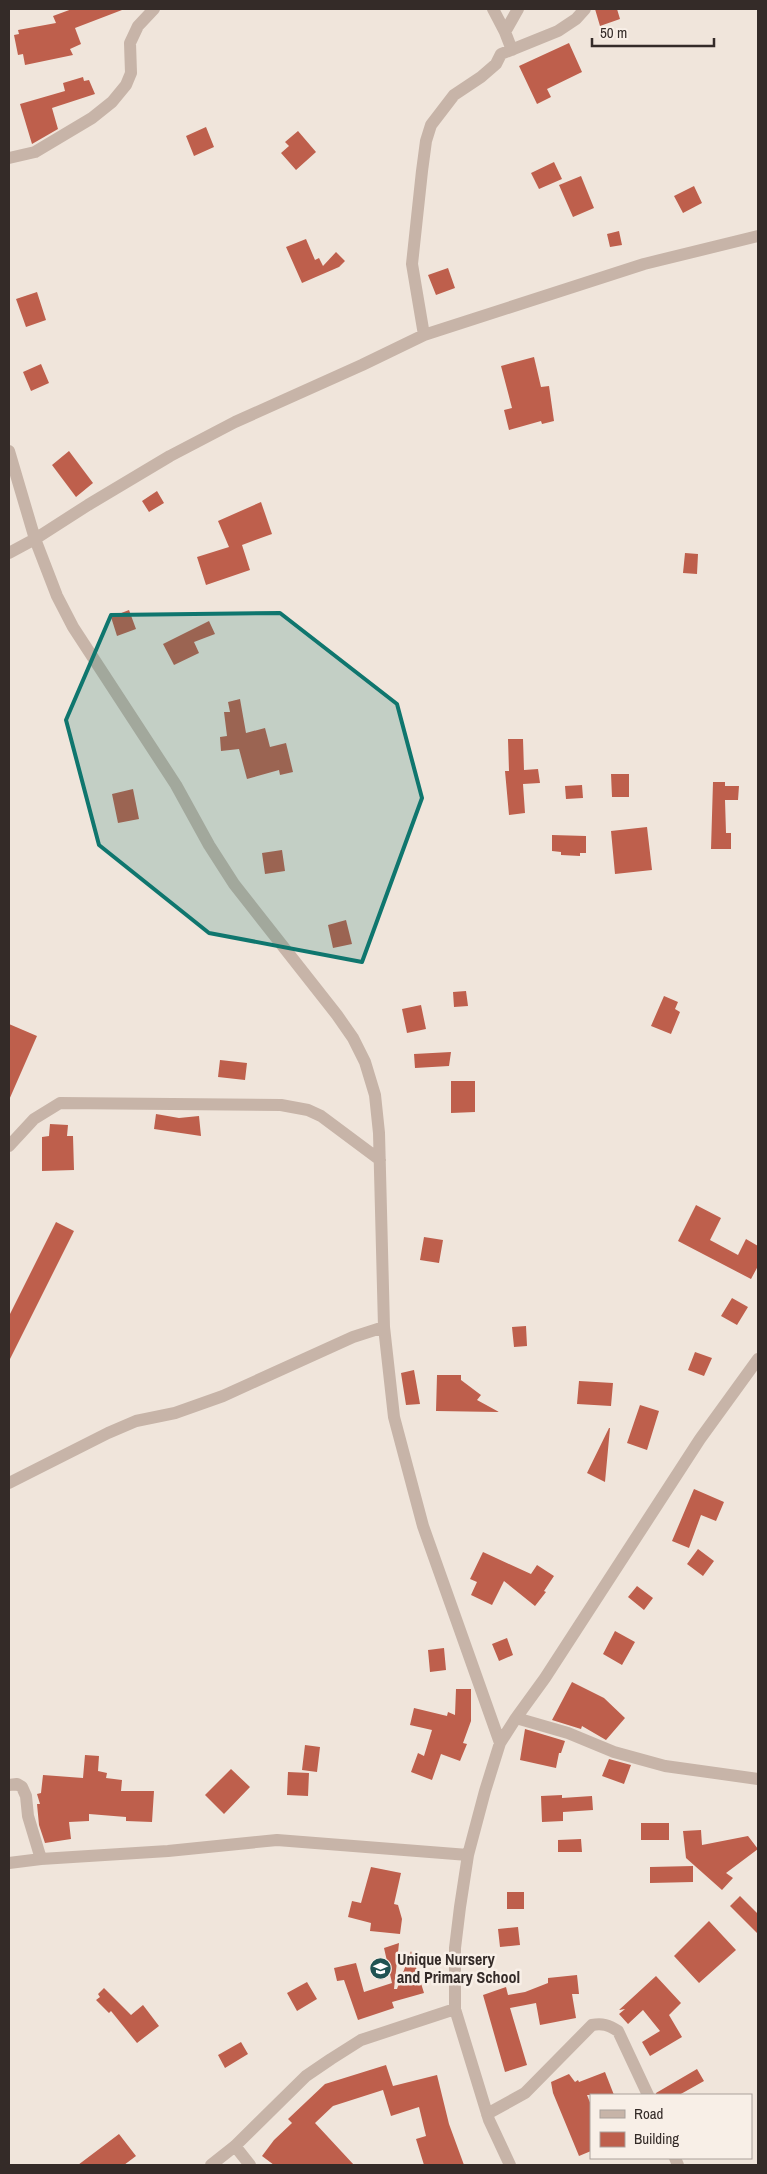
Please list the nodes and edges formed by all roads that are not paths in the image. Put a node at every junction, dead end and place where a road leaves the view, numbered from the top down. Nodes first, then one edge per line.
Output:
1 (154, 9) edge
2 (493, 9) edge
3 (518, 9) edge
4 (585, 9) edge
5 (505, 32) junction
6 (512, 50) junction
7 (9, 158) edge
8 (758, 236) edge
9 (424, 335) junction
10 (9, 451) edge
11 (35, 539) junction
12 (9, 553) edge
13 (9, 1146) edge
14 (380, 1160) junction
15 (384, 1327) junction
16 (758, 1359) edge
17 (9, 1483) edge
18 (516, 1718) junction
19 (500, 1743) junction
20 (758, 1779) edge
21 (9, 1785) edge
22 (468, 1855) junction
23 (41, 1858) junction
24 (9, 1863) edge
25 (455, 2009) junction
26 (648, 2094) edge
27 (487, 2114) junction
28 (235, 2146) junction
29 (211, 2165) edge
30 (250, 2165) edge
31 (510, 2165) edge

1 - 7 street
2 - 5 street
3 - 5 street
4 - 6 street
5 - 6 street
6 - 9 street
8 - 9 street
9 - 11 street
10 - 11 street
11 - 12 street
11 - 14 street
13 - 14 street
14 - 15 street
15 - 17 street
15 - 19 street
16 - 18 street
18 - 19 street
18 - 20 street
19 - 22 street
21 - 23 street
22 - 23 street
22 - 25 street
23 - 24 street
25 - 27 street
25 - 28 street
26 - 27 street
27 - 31 street
28 - 29 street
28 - 30 street

